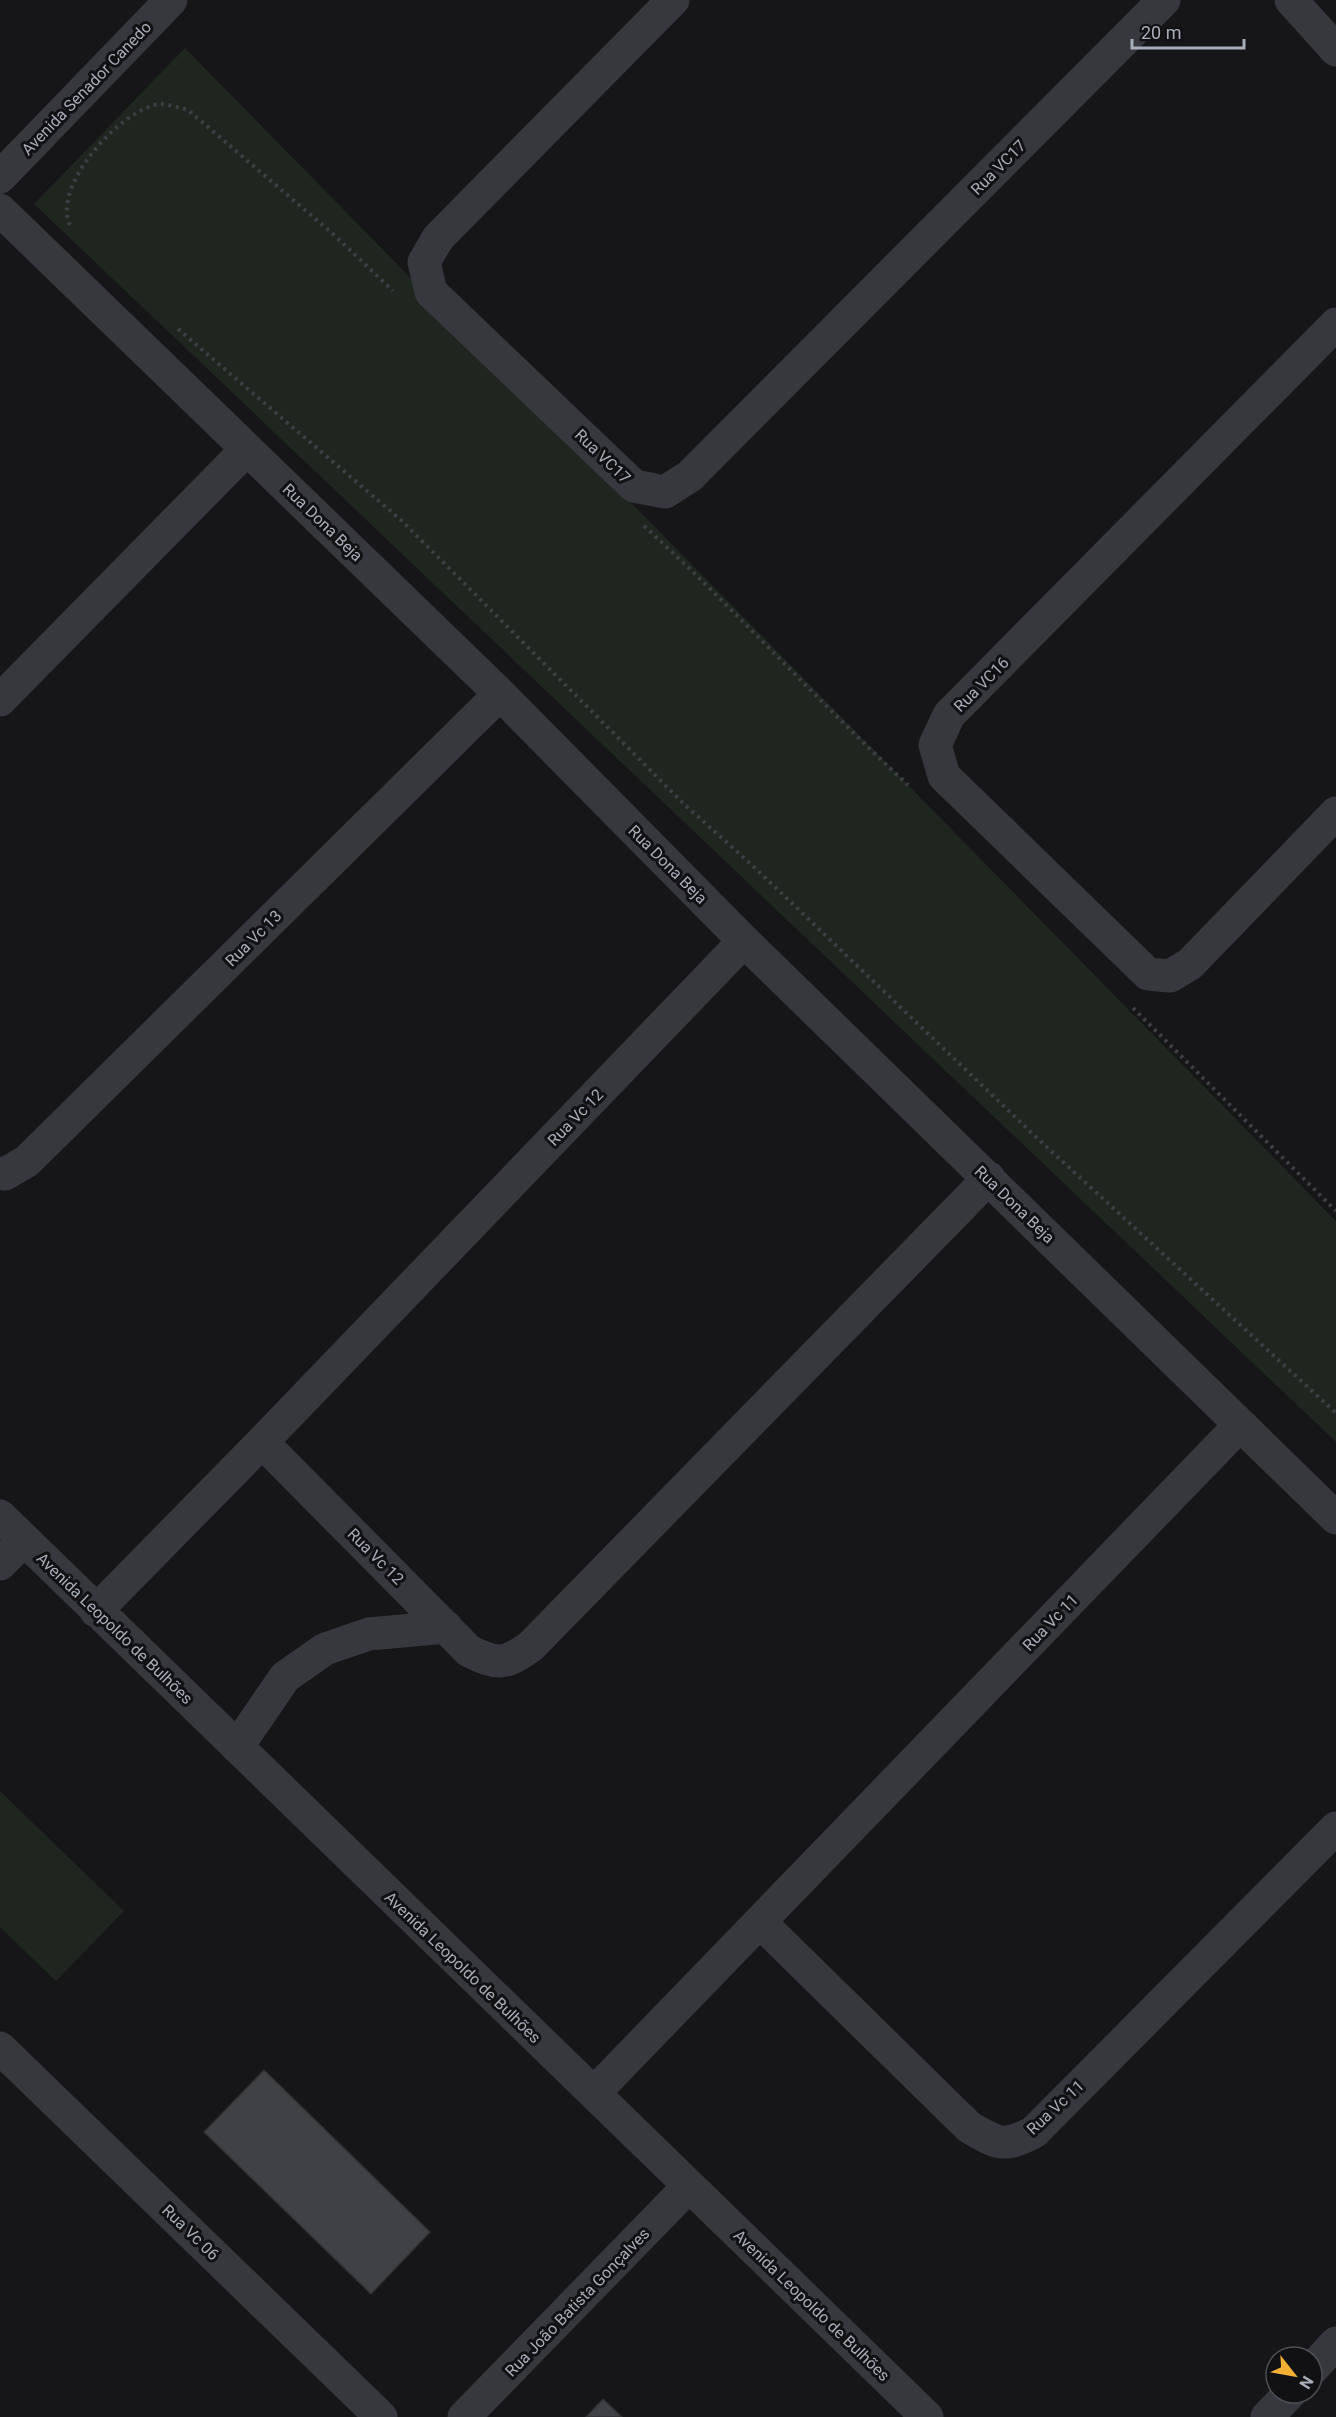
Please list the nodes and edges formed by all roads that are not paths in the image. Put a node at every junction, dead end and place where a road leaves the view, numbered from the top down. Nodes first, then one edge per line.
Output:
1 (171, 0) edge
2 (673, 0) edge
3 (1164, 0) edge
4 (1291, 0) edge
5 (1336, 50) edge
6 (0, 177) edge
7 (0, 210) edge
8 (1336, 324) edge
9 (247, 449) junction
10 (500, 694) junction
11 (0, 700) edge
12 (1336, 813) edge
13 (744, 941) junction
14 (0, 1173) edge
15 (989, 1178) junction
16 (1240, 1425) junction
17 (262, 1442) junction
18 (0, 1516) edge
19 (1336, 1518) edge
20 (24, 1540) junction
21 (0, 1564) edge
22 (96, 1611) junction
23 (446, 1627) junction
24 (237, 1747) junction
25 (1336, 1828) edge
26 (760, 1922) junction
27 (0, 2048) edge
28 (594, 2093) junction
29 (689, 2186) junction
30 (1336, 2343) edge
31 (1324, 2356) edge
32 (1278, 2405) edge
33 (381, 2417) edge
34 (464, 2417) edge
35 (927, 2417) edge
36 (1267, 2417) edge

1 - 6 street, Avenida Senador Canedo
2 - 3 street, Rua VC17
4 - 5 street
7 - 9 street, Rua Dona Beja
8 - 12 street, Rua VC16
9 - 10 street, Rua Dona Beja
9 - 11 street
10 - 13 street, Rua Dona Beja
10 - 14 street, Rua Vc 13
13 - 15 street, Rua Dona Beja
13 - 17 street, Rua Vc 12
15 - 16 street, Rua Dona Beja
15 - 23 street, Rua Vc 12
16 - 19 street, Rua Dona Beja
16 - 26 street, Rua Vc 11
17 - 22 street
17 - 23 street, Rua Vc 12
18 - 20 street, Avenida Leopoldo de Bulhões
20 - 21 street
20 - 22 street, Avenida Leopoldo de Bulhões
22 - 24 street, Avenida Leopoldo de Bulhões
23 - 24 street
24 - 28 street, Avenida Leopoldo de Bulhões
25 - 26 street, Rua Vc 11
26 - 28 street, Rua Vc 11
27 - 33 street, Rua Vc 06
28 - 29 street, Avenida Leopoldo de Bulhões
29 - 34 street, Rua João Batista Gonçalves
29 - 35 street, Avenida Leopoldo de Bulhões
30 - 31 street
32 - 36 street

